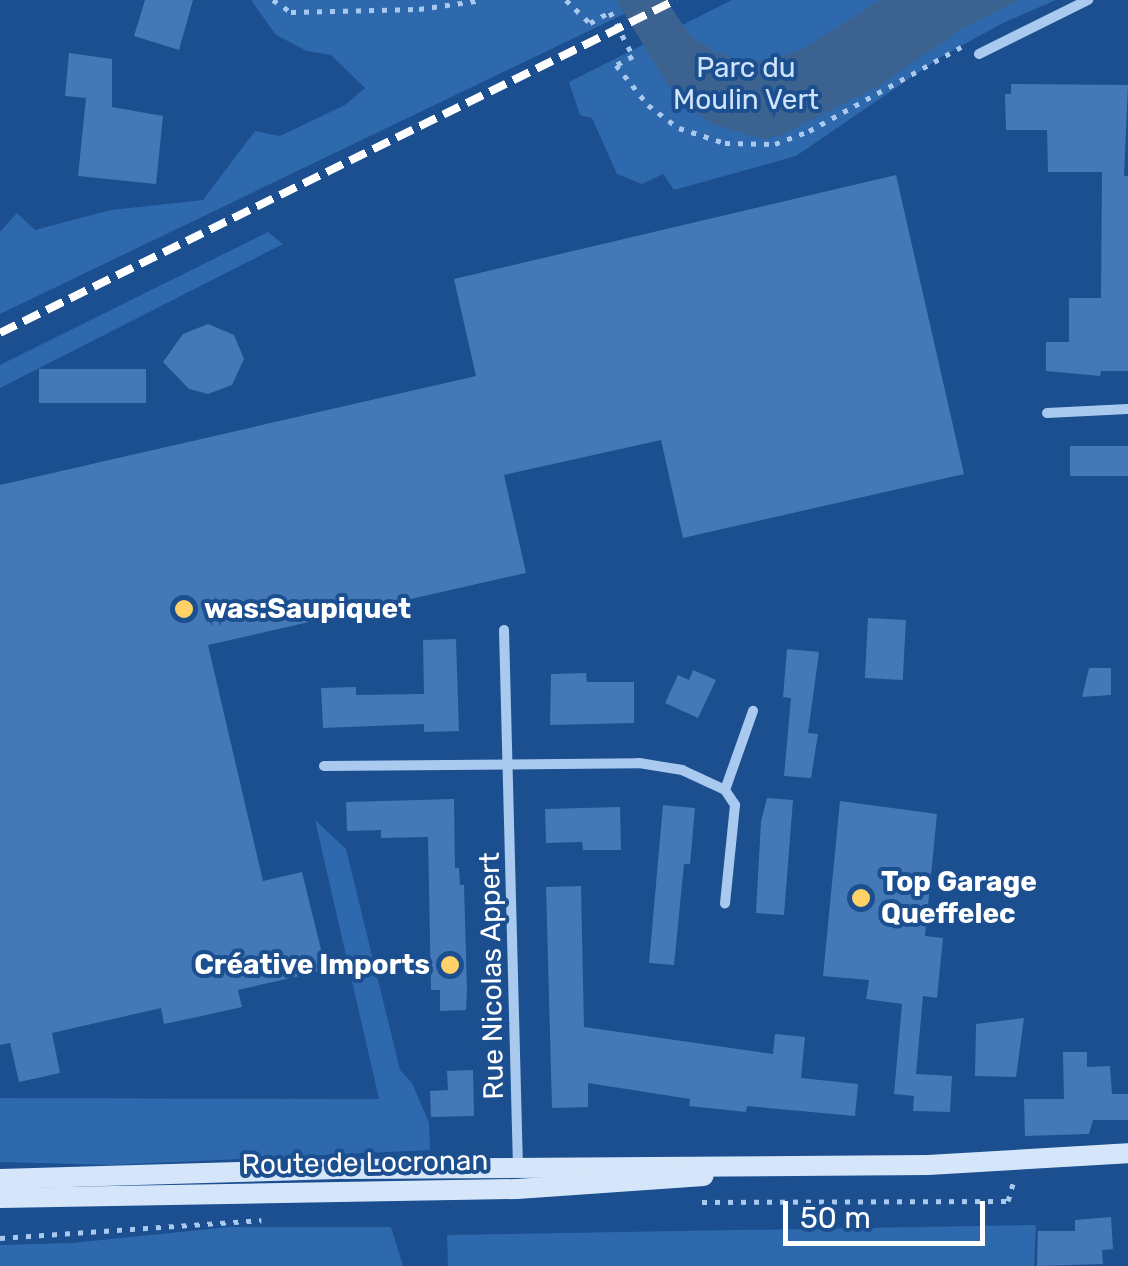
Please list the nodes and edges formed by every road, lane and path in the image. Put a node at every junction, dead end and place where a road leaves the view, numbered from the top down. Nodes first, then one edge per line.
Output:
1 (273, 0) edge
2 (482, 0) edge
3 (566, 0) edge
4 (1088, 0) edge
5 (966, 44) dead end
6 (979, 54) dead end
7 (1128, 409) edge
8 (1047, 414) dead end
9 (504, 630) dead end
10 (753, 711) dead end
11 (509, 762) junction
12 (324, 766) dead end
13 (724, 790) junction
14 (726, 903) dead end
15 (1128, 1152) edge
16 (0, 1179) edge
17 (518, 1180) junction
18 (0, 1198) edge

1 - 2 path
3 - 5 path
4 - 6 street
7 - 8 street
9 - 11 street, Rue Nicolas Appert
10 - 13 street
11 - 12 street
11 - 13 street
11 - 17 street, Rue Nicolas Appert
13 - 14 street
15 - 17 main road, Route de Locronan
16 - 17 main road, Route de Locronan
17 - 18 main road, Route de Locronan

